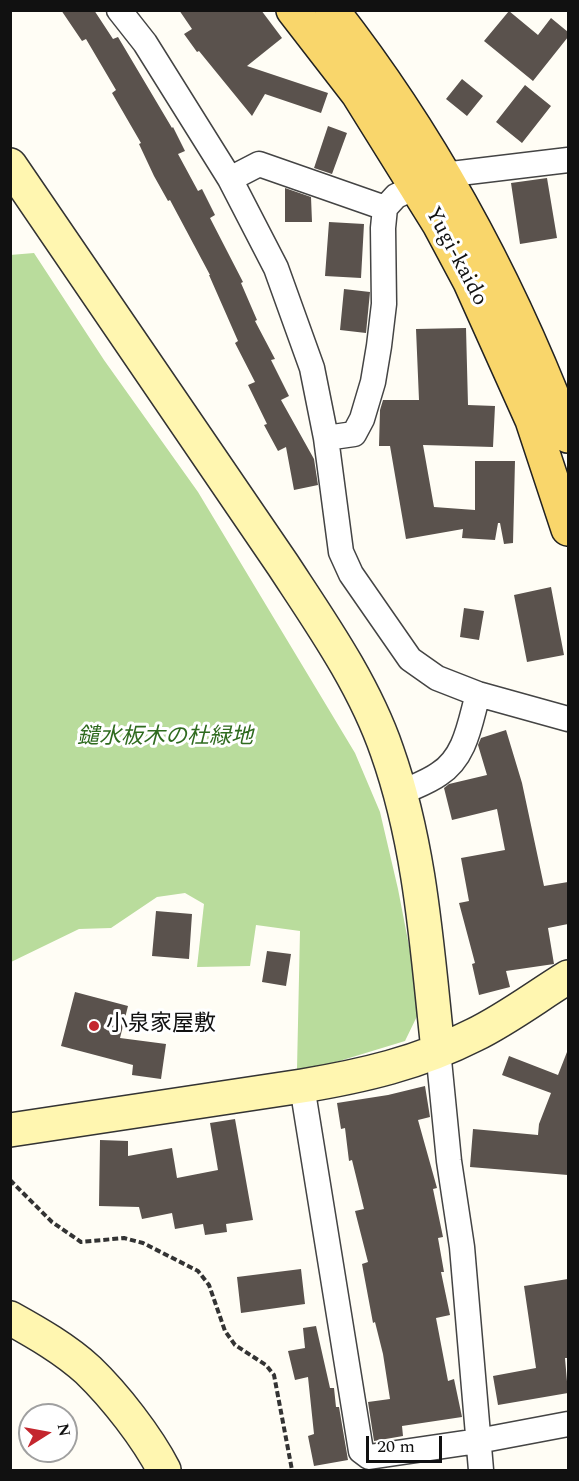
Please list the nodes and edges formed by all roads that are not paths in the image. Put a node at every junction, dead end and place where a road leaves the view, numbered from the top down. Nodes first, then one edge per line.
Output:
1 (119, 10) edge
2 (293, 10) edge
3 (332, 10) edge
4 (568, 160) edge
5 (10, 165) edge
6 (230, 179) junction
7 (429, 181) junction
8 (385, 208) junction
9 (568, 436) edge
10 (326, 438) junction
11 (568, 529) edge
12 (478, 694) junction
13 (568, 719) edge
14 (400, 793) junction
15 (568, 976) edge
16 (438, 1050) junction
17 (302, 1086) junction
18 (10, 1130) edge
19 (10, 1318) edge
20 (568, 1424) edge
21 (478, 1441) junction
22 (164, 1470) edge
23 (481, 1470) edge

1 - 6 street
2 - 7 main road, Yugi-kaido
3 - 7 main road, Yugi-kaido
4 - 7 street
5 - 14 street
6 - 8 street
6 - 10 street
7 - 8 street
7 - 9 main road, Yugi-kaido
7 - 11 main road, Yugi-kaido
8 - 10 street
10 - 12 street
12 - 13 street
12 - 14 street
14 - 16 street
15 - 16 street
16 - 17 street
16 - 21 street
17 - 18 street
17 - 21 street
19 - 22 street
20 - 21 street
21 - 23 street

